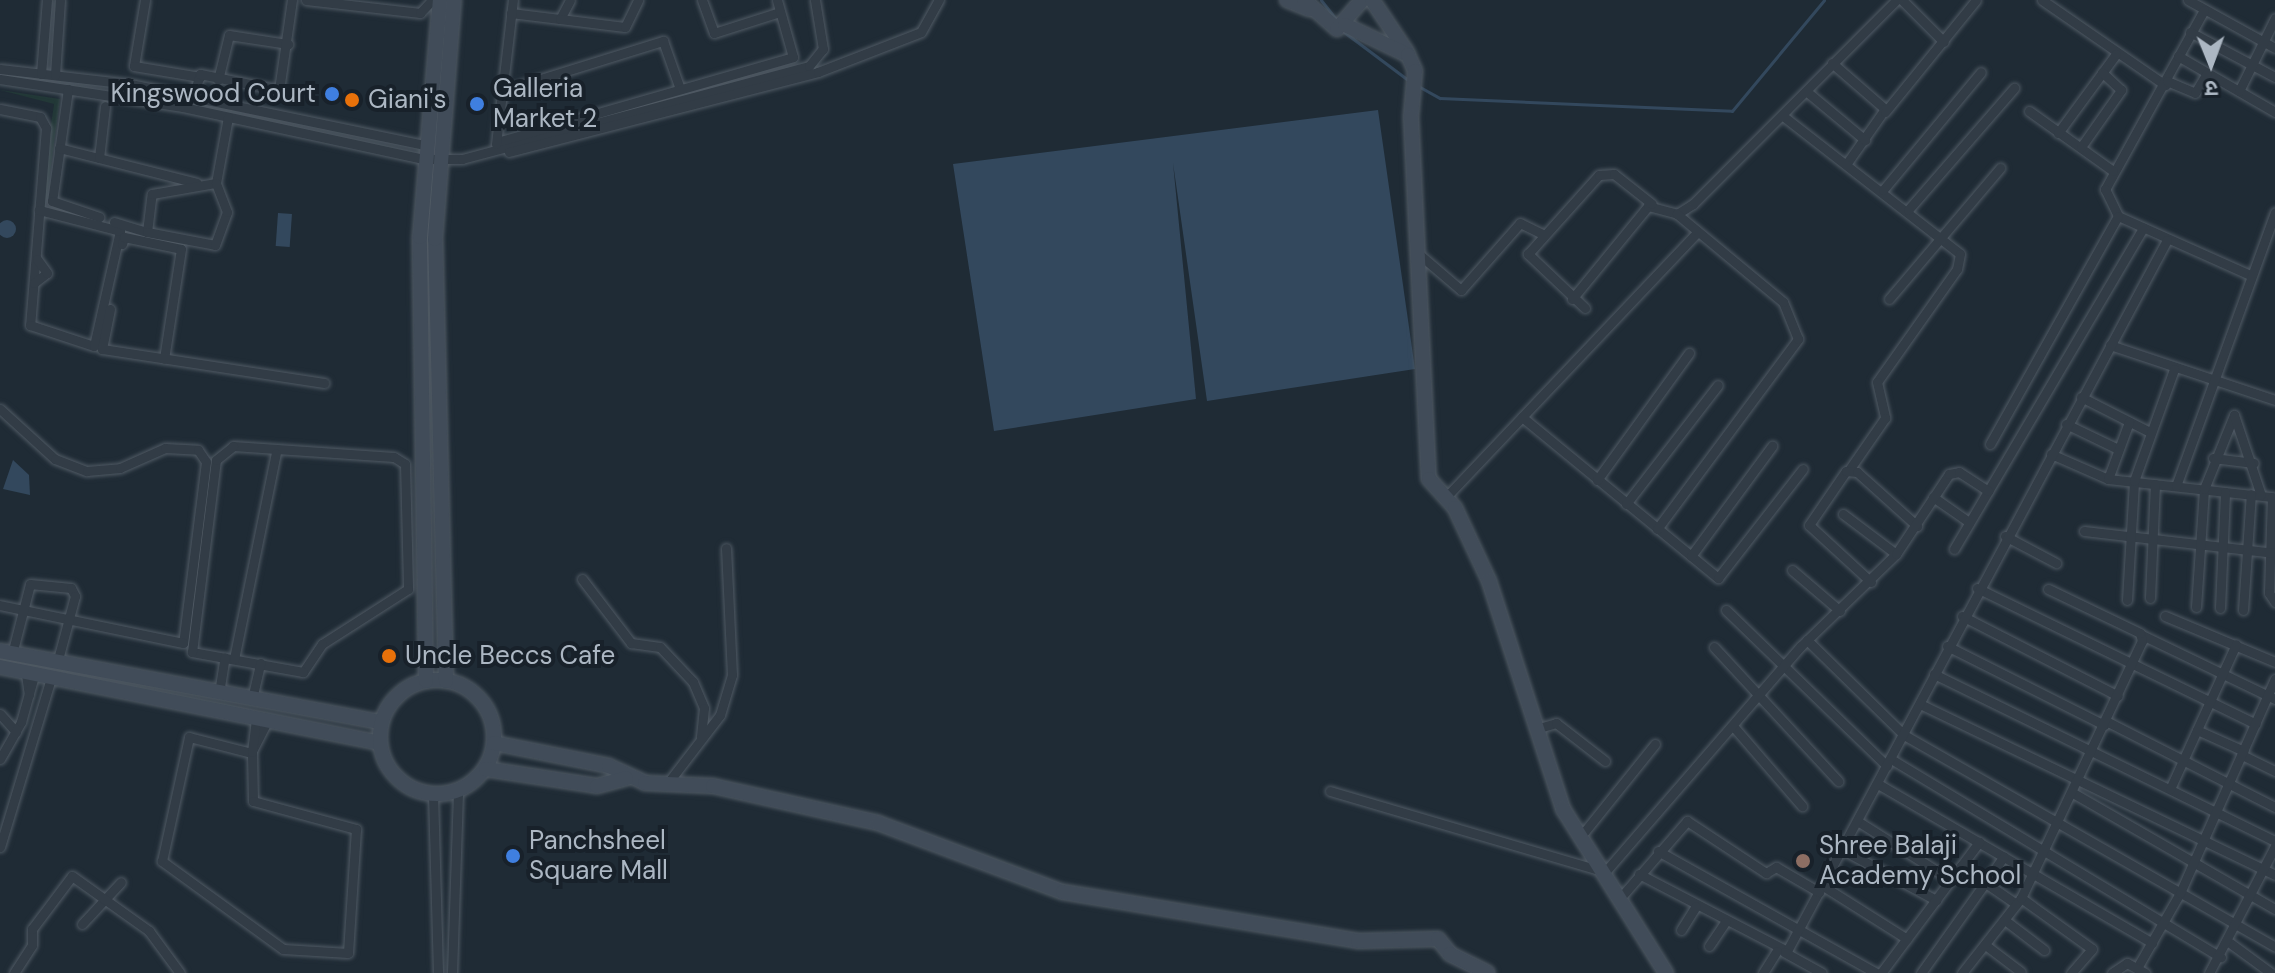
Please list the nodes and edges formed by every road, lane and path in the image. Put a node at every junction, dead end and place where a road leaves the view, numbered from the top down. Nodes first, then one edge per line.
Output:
1 (47, 0) edge
2 (60, 0) edge
3 (145, 0) edge
4 (292, 0) edge
5 (306, 0) edge
6 (432, 0) edge
7 (440, 0) edge
8 (454, 0) edge
9 (513, 0) edge
10 (570, 0) edge
11 (638, 0) edge
12 (702, 0) edge
13 (777, 0) edge
14 (815, 0) edge
15 (939, 0) edge
16 (1287, 0) edge
17 (1899, 0) edge
18 (1976, 0) edge
19 (2042, 0) edge
20 (2188, 0) edge
21 (1363, 1) edge
22 (352, 3) edge
23 (1307, 4) edge
24 (2204, 10) junction
25 (780, 12) junction
26 (511, 13) junction
27 (560, 19) junction
28 (2274, 22) edge
29 (1341, 27) junction
30 (2190, 32) junction
31 (2260, 41) junction
32 (1944, 42) junction
33 (288, 44) junction
34 (2275, 48) edge
35 (2116, 54) junction
36 (1408, 55) junction
37 (2178, 56) junction
38 (1832, 63) junction
39 (2251, 65) junction
40 (0, 69) edge
41 (1981, 72) dead end
42 (2102, 72) junction
43 (2207, 73) junction
44 (41, 74) junction
45 (55, 75) junction
46 (200, 77) junction
47 (2275, 77) edge
48 (0, 79) edge
49 (218, 80) junction
50 (2166, 83) junction
51 (2014, 88) dead end
52 (68, 89) junction
53 (680, 89) junction
54 (502, 91) junction
55 (1806, 91) junction
56 (2239, 91) junction
57 (193, 96) junction
58 (105, 106) dead end
59 (0, 109) edge
60 (2029, 111) dead end
61 (282, 112) junction
62 (1885, 112) junction
63 (2275, 112) edge
64 (1783, 116) junction
65 (228, 117) junction
66 (281, 128) junction
67 (2058, 133) junction
68 (1865, 140) junction
69 (496, 146) junction
70 (2081, 147) junction
71 (59, 148) junction
72 (431, 156) junction
73 (99, 158) junction
74 (1847, 163) junction
75 (2000, 168) dead end
76 (2113, 171) junction
77 (197, 183) junction
78 (216, 183) junction
79 (1883, 190) junction
80 (1652, 204) junction
81 (39, 210) junction
82 (1908, 210) junction
83 (2275, 212) edge
84 (1677, 214) junction
85 (2118, 216) junction
86 (2143, 228) junction
87 (147, 232) junction
88 (1543, 234) junction
89 (1696, 234) junction
90 (1939, 235) junction
91 (2167, 240) junction
92 (1420, 255) junction
93 (2250, 275) junction
94 (1572, 299) junction
95 (1889, 299) dead end
96 (1585, 308) dead end
97 (2110, 345) junction
98 (1689, 353) dead end
99 (164, 359) junction
100 (2174, 369) junction
101 (2215, 381) junction
102 (324, 383) dead end
103 (1718, 385) dead end
104 (2081, 397) junction
105 (2275, 400) edge
106 (0, 409) edge
107 (1522, 417) junction
108 (2129, 422) junction
109 (2066, 424) junction
110 (2148, 431) junction
111 (1990, 444) dead end
112 (1772, 446) dead end
113 (2118, 449) junction
114 (276, 453) junction
115 (2051, 454) junction
116 (2213, 458) junction
117 (2254, 463) junction
118 (1803, 469) dead end
119 (1849, 470) junction
120 (2108, 479) junction
121 (1597, 480) junction
122 (2134, 481) junction
123 (431, 484) junction
124 (2155, 484) junction
125 (2176, 486) junction
126 (2204, 489) junction
127 (1988, 491) junction
128 (2225, 492) junction
129 (2256, 495) junction
130 (1447, 496) junction
131 (1933, 497) junction
132 (1626, 504) junction
133 (407, 511) junction
134 (424, 511) junction
135 (1843, 514) dead end
136 (1969, 522) junction
137 (1917, 526) junction
138 (1657, 529) junction
139 (2084, 531) dead end
140 (2005, 536) junction
141 (2133, 538) junction
142 (2153, 540) junction
143 (2201, 546) junction
144 (726, 548) dead end
145 (2222, 548) junction
146 (1954, 549) dead end
147 (2247, 550) junction
148 (2273, 553) edge
149 (1896, 554) junction
150 (1691, 556) junction
151 (2056, 563) dead end
152 (1792, 570) dead end
153 (582, 579) dead end
154 (1871, 582) junction
155 (1977, 588) junction
156 (2048, 589) dead end
157 (2150, 598) dead end
158 (2127, 600) dead end
159 (2275, 602) edge
160 (0, 605) edge
161 (2196, 607) dead end
162 (2220, 608) dead end
163 (21, 609) junction
164 (1726, 610) dead end
165 (2243, 610) dead end
166 (1840, 611) junction
167 (1962, 616) junction
168 (2165, 616) dead end
169 (68, 619) junction
170 (2142, 635) junction
171 (1807, 640) junction
172 (2236, 644) junction
173 (1947, 646) junction
174 (1714, 647) dead end
175 (6, 652) edge
176 (229, 658) junction
177 (37, 659) junction
178 (2275, 662) edge
179 (57, 663) junction
180 (260, 663) junction
181 (1785, 663) junction
182 (0, 667) edge
183 (2131, 667) junction
184 (1934, 674) junction
185 (2222, 674) junction
186 (30, 675) junction
187 (2275, 679) edge
188 (50, 681) junction
189 (426, 681) junction
190 (446, 681) junction
191 (219, 693) junction
192 (1763, 693) junction
193 (2118, 696) junction
194 (2271, 698) edge
195 (252, 699) junction
196 (2209, 703) junction
197 (1920, 704) junction
198 (0, 714) edge
199 (261, 720) junction
200 (381, 722) junction
201 (2105, 723) junction
202 (2256, 724) junction
203 (1733, 726) junction
204 (1539, 728) junction
205 (2197, 730) junction
206 (16, 732) junction
207 (1904, 735) junction
208 (701, 741) junction
209 (379, 743) junction
210 (494, 743) junction
211 (1655, 744) dead end
212 (252, 751) junction
213 (2091, 751) junction
214 (2243, 753) junction
215 (0, 759) edge
216 (2183, 760) junction
217 (1605, 761) dead end
218 (1889, 762) junction
219 (486, 769) junction
220 (2275, 771) edge
221 (626, 778) junction
222 (2080, 780) junction
223 (1838, 781) dead end
224 (667, 784) junction
225 (1878, 784) junction
226 (2230, 784) junction
227 (2170, 789) junction
228 (458, 790) junction
229 (1330, 791) dead end
230 (2073, 793) junction
231 (433, 794) junction
232 (1802, 806) dead end
233 (2275, 807) edge
234 (2218, 813) junction
235 (2059, 821) junction
236 (1859, 822) junction
237 (1581, 836) junction
238 (2202, 839) junction
239 (1979, 842) junction
240 (2275, 843) edge
241 (439, 844) junction
242 (456, 845) junction
243 (0, 847) edge
244 (2045, 847) junction
245 (1843, 850) junction
246 (1658, 851) junction
247 (2004, 856) junction
248 (2192, 864) junction
249 (1961, 866) junction
250 (2264, 869) junction
251 (1605, 872) junction
252 (2034, 873) junction
253 (1639, 874) junction
254 (2275, 875) edge
255 (1951, 880) junction
256 (121, 882) dead end
257 (1987, 883) junction
258 (1821, 889) junction
259 (2180, 893) junction
260 (1621, 897) junction
261 (2252, 897) junction
262 (105, 899) junction
263 (1936, 900) junction
264 (2019, 901) junction
265 (1696, 906) junction
266 (2275, 909) edge
267 (2006, 921) junction
268 (1725, 922) junction
269 (2165, 922) junction
270 (82, 924) dead end
271 (1801, 926) junction
272 (2239, 928) junction
273 (1681, 930) dead end
274 (1907, 939) junction
275 (2152, 943) junction
276 (2230, 943) junction
277 (1709, 946) dead end
278 (1988, 947) junction
279 (2275, 947) edge
280 (2044, 950) dead end
281 (1781, 952) junction
282 (2221, 957) junction
283 (2141, 971) edge
284 (1965, 972) edge
285 (2021, 972) edge
286 (2211, 972) edge
287 (14, 973) edge
288 (180, 973) edge
289 (438, 973) edge
290 (452, 973) edge
291 (1488, 973) edge
292 (1666, 973) edge
293 (1763, 973) edge
294 (1822, 973) edge
295 (1877, 973) edge
296 (1921, 973) edge
297 (2071, 973) edge
298 (2112, 973) edge
299 (2271, 973) edge

1 - 44 street
2 - 45 street
3 - 46 street
4 - 33 street
5 - 22 street
6 - 22 street
7 - 72 street
8 - 72 street
9 - 26 street
10 - 27 street
11 - 27 street
12 - 25 street
13 - 25 street
14 - 69 street
15 - 72 street
16 - 23 street
17 - 32 street
17 - 38 street
18 - 32 street
19 - 35 street
20 - 24 street
21 - 29 street
21 - 36 street
23 - 29 street
24 - 30 street
24 - 31 street
25 - 53 street
26 - 27 street
26 - 54 street
28 - 31 street
29 - 36 street
30 - 37 street
30 - 39 street
31 - 34 street
31 - 39 street
32 - 62 street
33 - 49 street
33 - 49 street
35 - 42 street
35 - 50 street
36 - 92 street
37 - 43 street
37 - 50 street
38 - 55 street
38 - 62 street
39 - 47 street
39 - 56 street
40 - 44 street
41 - 79 street
42 - 67 street
42 - 70 street
43 - 50 street
43 - 56 street
44 - 45 street
45 - 57 street
46 - 49 street
46 - 57 street
48 - 52 street
50 - 76 street
51 - 82 street
52 - 65 street
52 - 71 street
53 - 54 street
53 - 69 street
54 - 69 street
55 - 64 street
55 - 68 street
56 - 63 street
57 - 61 street
58 - 73 street
59 - 81 street
60 - 67 street
61 - 66 street
61 - 72 street
62 - 68 street
64 - 74 street
64 - 84 street
65 - 66 street
65 - 78 street
66 - 72 street
67 - 70 street
68 - 74 street
69 - 72 street
70 - 76 street
71 - 73 street
71 - 87 street
72 - 123 street
73 - 77 street
74 - 79 street
75 - 90 street
76 - 85 street
77 - 78 street
77 - 87 street
78 - 87 street
79 - 82 street
80 - 84 street
80 - 88 street
80 - 94 street
81 - 81 street
82 - 90 street
83 - 93 street
84 - 89 street
85 - 86 street
85 - 111 street
86 - 91 street
86 - 127 street
88 - 92 street
88 - 94 street
89 - 107 street
89 - 138 street
90 - 95 street
90 - 119 street
91 - 93 street
91 - 97 street
92 - 130 street
93 - 101 street
94 - 96 street
97 - 100 street
97 - 104 street
98 - 121 street
99 - 99 street
99 - 102 street
100 - 101 street
100 - 110 street
101 - 105 street
101 - 125 street
103 - 132 street
104 - 108 street
104 - 109 street
106 - 169 street
107 - 121 street
107 - 130 street
108 - 110 street
108 - 113 street
109 - 113 street
109 - 115 street
110 - 122 street
112 - 150 street
113 - 120 street
114 - 133 street
114 - 176 street
114 - 176 street
115 - 120 street
115 - 140 street
116 - 117 street
116 - 117 street
116 - 126 street
117 - 129 street
118 - 150 street
119 - 137 street
119 - 154 street
120 - 122 street
121 - 132 street
122 - 124 street
122 - 141 street
123 - 134 street
123 - 190 street
124 - 125 street
124 - 142 street
125 - 126 street
126 - 128 street
126 - 143 street
127 - 131 street
127 - 136 street
128 - 129 street
128 - 145 street
129 - 147 street
129 - 148 street
130 - 204 street
131 - 136 street
131 - 137 street
132 - 138 street
133 - 134 street
133 - 180 street
134 - 189 street
135 - 149 street
136 - 146 street
137 - 149 street
138 - 150 street
139 - 141 street
140 - 151 street
140 - 155 street
141 - 142 street
141 - 158 street
142 - 143 street
142 - 157 street
143 - 145 street
143 - 161 street
144 - 208 street
145 - 147 street
145 - 162 street
147 - 148 street
147 - 165 street
148 - 159 street
149 - 154 street
152 - 166 street
153 - 208 street
154 - 166 street
155 - 167 street
155 - 183 street
156 - 170 street
160 - 163 street
163 - 169 street
163 - 169 street
163 - 175 street
164 - 181 street
166 - 171 street
167 - 173 street
167 - 193 street
168 - 172 street
169 - 179 street
170 - 183 street
170 - 185 street
171 - 181 street
171 - 207 street
172 - 178 street
172 - 185 street
173 - 184 street
173 - 201 street
174 - 192 street
175 - 177 street
176 - 180 street
176 - 191 street
177 - 179 street
177 - 186 street
179 - 191 street
180 - 195 street
181 - 192 street
181 - 218 street
182 - 186 street
183 - 193 street
183 - 196 street
184 - 197 street
184 - 213 street
185 - 194 street
185 - 196 street
186 - 188 street
186 - 206 street
187 - 194 street
188 - 199 street
188 - 243 street
189 - 190 street
189 - 200 street
190 - 210 street
191 - 195 street
192 - 203 street
192 - 223 street
193 - 201 street
194 - 202 street
195 - 200 street
196 - 202 street
196 - 205 street
197 - 207 street
197 - 222 street
198 - 206 street
199 - 209 street
199 - 212 street
200 - 209 street
201 - 213 street
201 - 216 street
202 - 214 street
203 - 232 street
203 - 251 street
204 - 217 street
204 - 237 street
205 - 214 street
205 - 216 street
206 - 215 street
207 - 218 street
207 - 235 street
208 - 224 street
209 - 231 street
210 - 219 street
210 - 221 street
211 - 237 street
212 - 212 street
213 - 222 street
213 - 227 street
214 - 220 street
214 - 226 street
216 - 226 street
216 - 227 street
218 - 225 street
218 - 244 street
219 - 221 street
219 - 228 street
221 - 224 street
222 - 230 street
222 - 238 street
224 - 291 street
225 - 236 street
225 - 239 street
226 - 233 street
226 - 234 street
227 - 234 street
228 - 231 street
228 - 242 street
229 - 251 street
230 - 235 street
230 - 248 street
231 - 241 street
234 - 238 street
234 - 240 street
235 - 244 street
235 - 259 street
236 - 245 street
236 - 255 street
237 - 251 street
238 - 248 street
238 - 250 street
239 - 247 street
239 - 249 street
240 - 250 street
241 - 242 street
241 - 289 street
242 - 290 street
244 - 252 street
244 - 269 street
245 - 258 street
245 - 263 street
246 - 253 street
246 - 258 street
246 - 271 street
247 - 252 street
247 - 257 street
248 - 259 street
248 - 261 street
249 - 255 street
249 - 257 street
250 - 254 street
250 - 261 street
251 - 260 street
252 - 264 street
252 - 275 street
253 - 260 street
253 - 265 street
255 - 263 street
256 - 262 street
257 - 264 street
257 - 296 street
258 - 271 street
258 - 274 street
259 - 269 street
259 - 272 street
260 - 292 street
261 - 266 street
261 - 272 street
262 - 270 street
262 - 287 street
262 - 288 street
263 - 274 street
264 - 267 street
264 - 297 street
265 - 268 street
265 - 273 street
267 - 278 street
267 - 280 street
268 - 277 street
268 - 281 street
269 - 275 street
269 - 282 street
271 - 281 street
271 - 295 street
272 - 276 street
272 - 279 street
274 - 295 street
275 - 283 street
276 - 282 street
276 - 299 street
278 - 284 street
278 - 285 street
281 - 293 street
281 - 294 street
282 - 286 street
283 - 298 street

